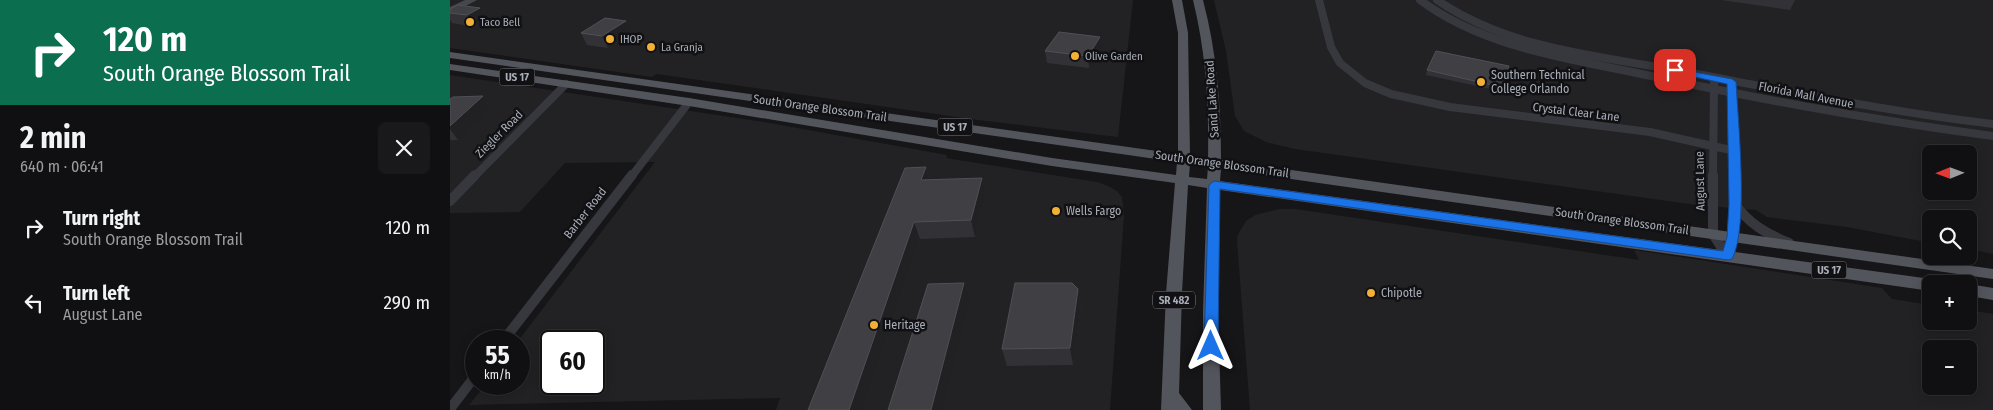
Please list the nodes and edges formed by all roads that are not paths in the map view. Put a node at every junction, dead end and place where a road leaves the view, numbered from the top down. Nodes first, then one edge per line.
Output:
1 (1177, 0) edge
2 (1198, 0) edge
3 (1318, 0) edge
4 (1420, 0) edge
5 (1437, 0) edge
6 (467, 2) edge
7 (450, 11) edge
8 (450, 55) edge
9 (450, 67) edge
10 (1714, 78) junction
11 (1732, 82) junction
12 (566, 84) junction
13 (1714, 88) junction
14 (701, 91) junction
15 (1732, 92) junction
16 (723, 94) junction
17 (664, 98) junction
18 (689, 102) junction
19 (1993, 124) edge
20 (1993, 136) edge
21 (1712, 145) junction
22 (1735, 151) junction
23 (1184, 159) junction
24 (1215, 164) junction
25 (1182, 180) junction
26 (1214, 185) junction
27 (450, 201) edge
28 (1735, 204) junction
29 (1713, 234) junction
30 (1733, 237) junction
31 (1798, 246) junction
32 (1728, 256) junction
33 (1993, 274) edge
34 (1922, 284) edge
35 (1977, 291) edge
36 (1993, 294) edge
37 (511, 330) edge
38 (465, 389) edge
39 (1170, 403) edge
40 (450, 409) edge
41 (1183, 410) edge
42 (1212, 410) edge

1 - 23 main road, Sand Lake Road / SR 482
2 - 24 main road, Sand Lake Road / SR 482
3 - 21 street, Crystal Clear Lane
4 - 13 street, Florida Mall Avenue
5 - 10 street, Florida Mall Avenue
6 - 7 street
8 - 14 main road, South Orange Blossom Trail / US 17
9 - 12 main road, South Orange Blossom Trail / US 17
10 - 11 street, Florida Mall Avenue
10 - 13 street, August Lane
11 - 15 street
11 - 19 street, Florida Mall Avenue
12 - 17 main road, South Orange Blossom Trail / US 17
12 - 27 street, Ziegler Road
13 - 15 street, Florida Mall Avenue
13 - 21 street, August Lane
14 - 16 main road, South Orange Blossom Trail / US 17
14 - 17 main road
15 - 20 street, Florida Mall Avenue
15 - 22 street
16 - 18 main road
16 - 23 main road, South Orange Blossom Trail / US 17
17 - 18 main road, South Orange Blossom Trail / US 17
18 - 25 main road, South Orange Blossom Trail / US 17
18 - 37 street, Barber Road
21 - 22 street, Crystal Clear Lane
21 - 29 street, August Lane
22 - 28 street
23 - 24 main road, South Orange Blossom Trail / US 17
23 - 25 main road, Sand Lake Road / SR 482
24 - 26 main road, Sand Lake Road / SR 482
24 - 29 main road, South Orange Blossom Trail / US 17
25 - 26 main road, South Orange Blossom Trail / US 17
25 - 39 main road, Sand Lake Road / SR 482
26 - 32 main road, South Orange Blossom Trail / US 17
26 - 42 main road, Sand Lake Road / SR 482
28 - 30 street
28 - 31 street
29 - 30 main road, South Orange Blossom Trail / US 17
29 - 32 street
30 - 31 main road, South Orange Blossom Trail / US 17
30 - 32 street
31 - 33 main road, South Orange Blossom Trail / US 17
32 - 34 main road, South Orange Blossom Trail / US 17
35 - 36 main road
38 - 40 street
39 - 41 main road

